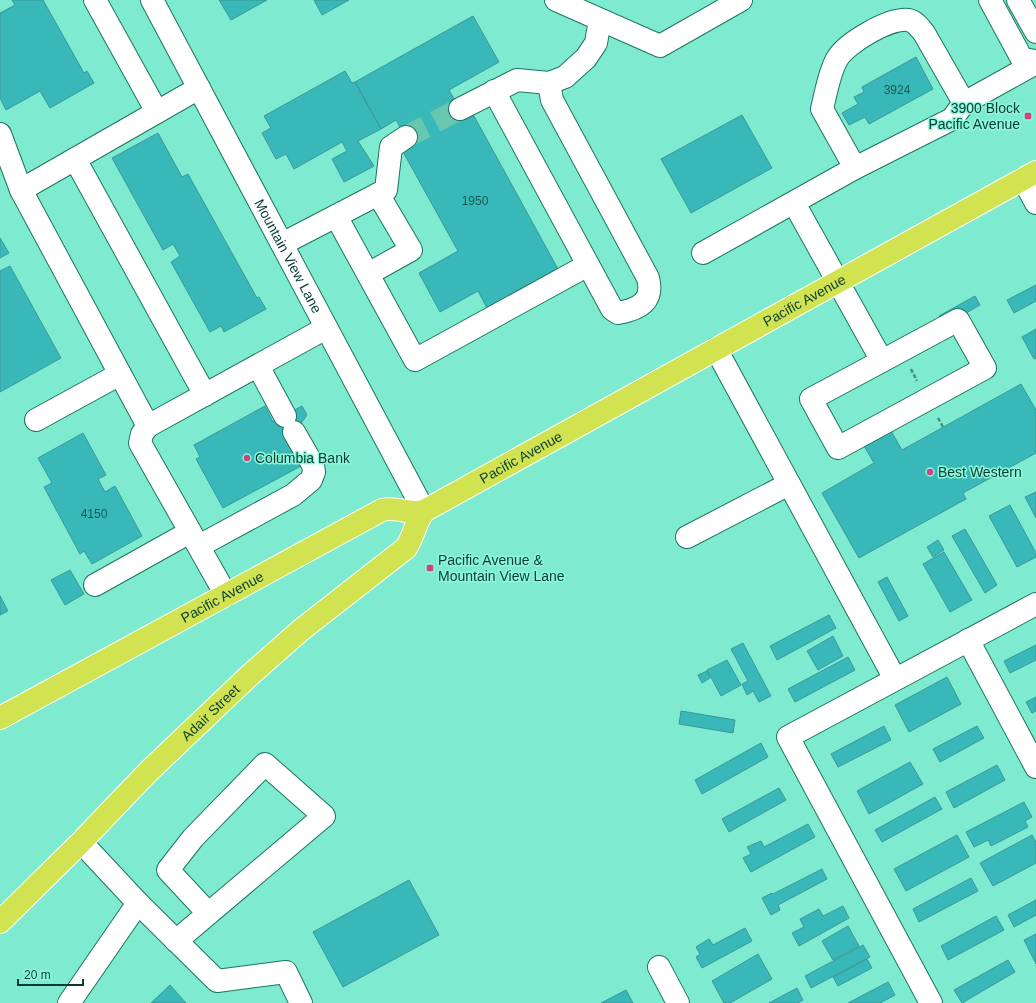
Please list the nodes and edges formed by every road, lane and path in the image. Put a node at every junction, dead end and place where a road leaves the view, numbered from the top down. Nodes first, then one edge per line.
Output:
1 (95, 0) edge
2 (152, 0) edge
3 (556, 0) edge
4 (741, 0) edge
5 (990, 0) edge
6 (1018, 0) edge
7 (600, 20) junction
8 (1036, 32) edge
9 (1036, 62) edge
10 (549, 83) junction
11 (199, 88) junction
12 (494, 91) junction
13 (964, 103) junction
14 (460, 108) tunnel mouth
15 (157, 112) junction
16 (0, 134) edge
17 (406, 137) tunnel mouth
18 (75, 159) junction
19 (855, 168) junction
20 (1030, 176) edge
21 (20, 190) junction
22 (378, 194) junction
23 (794, 203) junction
24 (1036, 203) edge
25 (336, 216) junction
26 (282, 244) junction
27 (703, 253) dead end
28 (588, 265) junction
29 (368, 274) junction
30 (838, 282) junction
31 (326, 328) junction
32 (716, 349) junction
33 (891, 356) junction
34 (258, 366) junction
35 (120, 374) junction
36 (205, 395) junction
37 (927, 399) junction
38 (36, 420) dead end
39 (148, 426) junction
40 (944, 427) dead end
41 (789, 484) junction
42 (424, 511) junction
43 (687, 537) dead end
44 (194, 539) junction
45 (95, 585) dead end
46 (226, 595) junction
47 (1036, 604) edge
48 (968, 640) junction
49 (895, 679) junction
50 (0, 718) edge
51 (1036, 767) edge
52 (81, 842) junction
53 (138, 903) junction
54 (208, 914) junction
55 (0, 922) edge
56 (176, 941) junction
57 (659, 967) dead end
58 (69, 1003) edge
59 (301, 1003) edge
60 (678, 1003) edge
61 (931, 1003) edge

1 - 15 street
2 - 11 street, Mountain View Lane
3 - 7 street
4 - 7 street
5 - 9 street
6 - 8 street
7 - 10 street
9 - 13 street
10 - 12 street
10 - 28 street
11 - 15 street
11 - 26 street, Mountain View Lane
12 - 14 street
12 - 28 street
13 - 19 street
13 - 19 street
15 - 18 street
16 - 21 street
17 - 22 street
18 - 21 street
18 - 36 street
19 - 23 street
20 - 24 street
20 - 30 highway, Pacific Avenue
21 - 35 street
22 - 25 street
22 - 29 street
23 - 27 street
23 - 30 street
25 - 26 street
25 - 29 street
26 - 31 street, Mountain View Lane
28 - 29 street
30 - 32 highway, Pacific Avenue
30 - 33 street
31 - 34 street
31 - 42 street, Mountain View Lane
32 - 41 street
32 - 42 highway, Pacific Avenue
33 - 37 path
33 - 37 street
33 - 37 street
34 - 36 street
34 - 44 street
35 - 38 street
35 - 39 street
36 - 39 street
37 - 40 path
39 - 44 street
41 - 43 street
41 - 49 street
42 - 46 highway, Pacific Avenue
42 - 52 highway, Adair Street
44 - 45 street
44 - 46 street
46 - 50 highway, Pacific Avenue
47 - 48 street
48 - 49 street
48 - 51 street
49 - 61 street
52 - 53 street
52 - 55 highway, Adair Street
53 - 56 street
53 - 58 street
54 - 54 street
54 - 56 street
56 - 59 street
57 - 60 street

